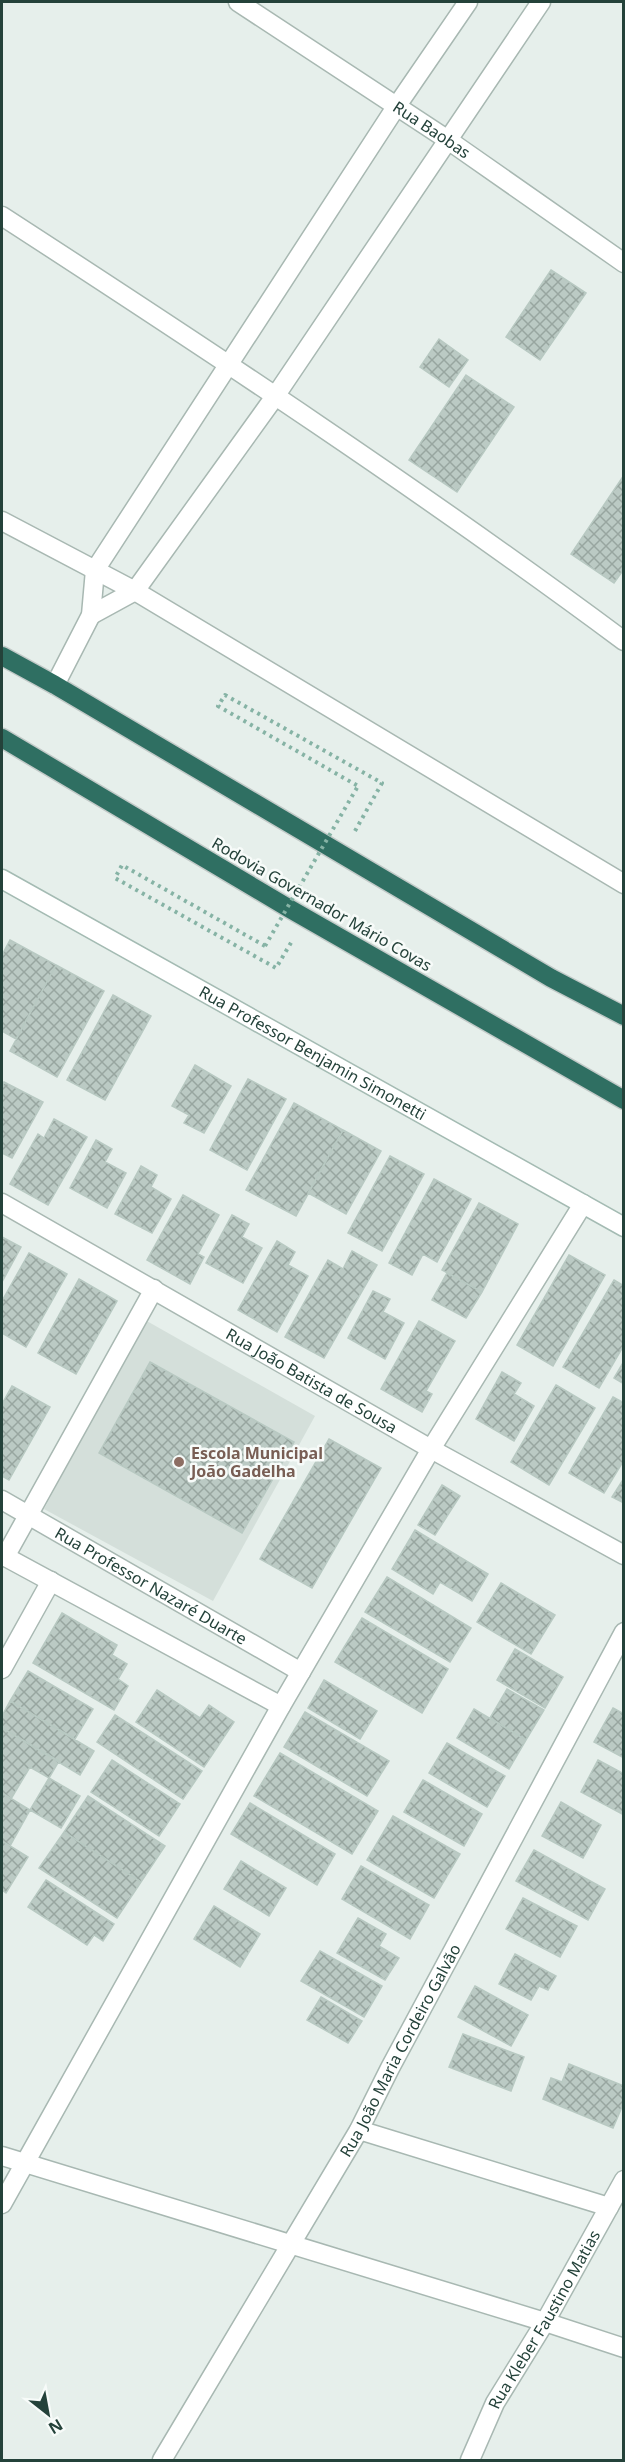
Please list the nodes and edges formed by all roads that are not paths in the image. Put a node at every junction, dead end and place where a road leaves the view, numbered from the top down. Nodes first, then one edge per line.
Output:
1 (238, 2) edge
2 (468, 2) edge
3 (541, 2) edge
4 (396, 107) junction
5 (448, 140) junction
6 (2, 216) edge
7 (624, 263) edge
8 (228, 363) junction
9 (276, 394) junction
10 (2, 521) edge
11 (95, 570) junction
12 (135, 591) junction
13 (91, 615) junction
14 (624, 641) edge
15 (2, 656) edge
16 (55, 685) junction
17 (2, 738) edge
18 (2, 879) edge
19 (623, 883) edge
20 (624, 1016) edge
21 (624, 1100) edge
22 (2, 1203) edge
23 (583, 1204) junction
24 (624, 1227) edge
25 (154, 1289) junction
26 (431, 1449) junction
27 (2, 1500) edge
28 (29, 1515) junction
29 (624, 1555) edge
30 (3, 1556) edge
31 (51, 1581) junction
32 (624, 1632) edge
33 (2, 1669) edge
34 (301, 1672) junction
35 (281, 1706) junction
36 (359, 2130) junction
37 (2, 2156) edge
38 (23, 2163) junction
39 (624, 2180) edge
40 (2, 2204) edge
41 (609, 2207) junction
42 (291, 2244) junction
43 (545, 2322) junction
44 (624, 2348) edge
45 (162, 2460) edge
46 (470, 2460) edge

1 - 4 street, Rua Baobas
2 - 4 street
3 - 5 street
4 - 5 street, Rua Baobas
4 - 8 street
5 - 7 street, Rua Baobas
5 - 9 street
6 - 8 street
8 - 9 street
8 - 11 street
9 - 12 street
9 - 14 street
10 - 11 street
11 - 12 street
11 - 13 street
12 - 13 street
12 - 19 street
13 - 16 street
15 - 16 highway
16 - 20 highway
17 - 21 highway, Rodovia Governador Mário Covas
18 - 23 street, Rua Professor Benjamin Simonetti
22 - 25 street, Rua João Batista de Sousa
23 - 24 street, Rua Professor Benjamin Simonetti
23 - 26 street
25 - 26 street, Rua João Batista de Sousa
25 - 28 street
26 - 29 street, Rua João Batista de Sousa
26 - 34 street
27 - 28 street, Rua Professor Nazaré Duarte
28 - 30 street
28 - 34 street, Rua Professor Nazaré Duarte
30 - 31 street
31 - 33 street
31 - 35 street
32 - 36 street, Rua João Maria Cordeiro Galvão
34 - 35 street
35 - 38 street
36 - 41 street
36 - 42 street, Rua João Maria Cordeiro Galvão
37 - 38 street
38 - 40 street
38 - 42 street
39 - 41 street, Rua Kleber Faustino Matias
41 - 43 street, Rua Kleber Faustino Matias
42 - 43 street
42 - 45 street, Rua João Maria Cordeiro Galvão
43 - 44 street
43 - 46 street, Rua Kleber Faustino Matias

